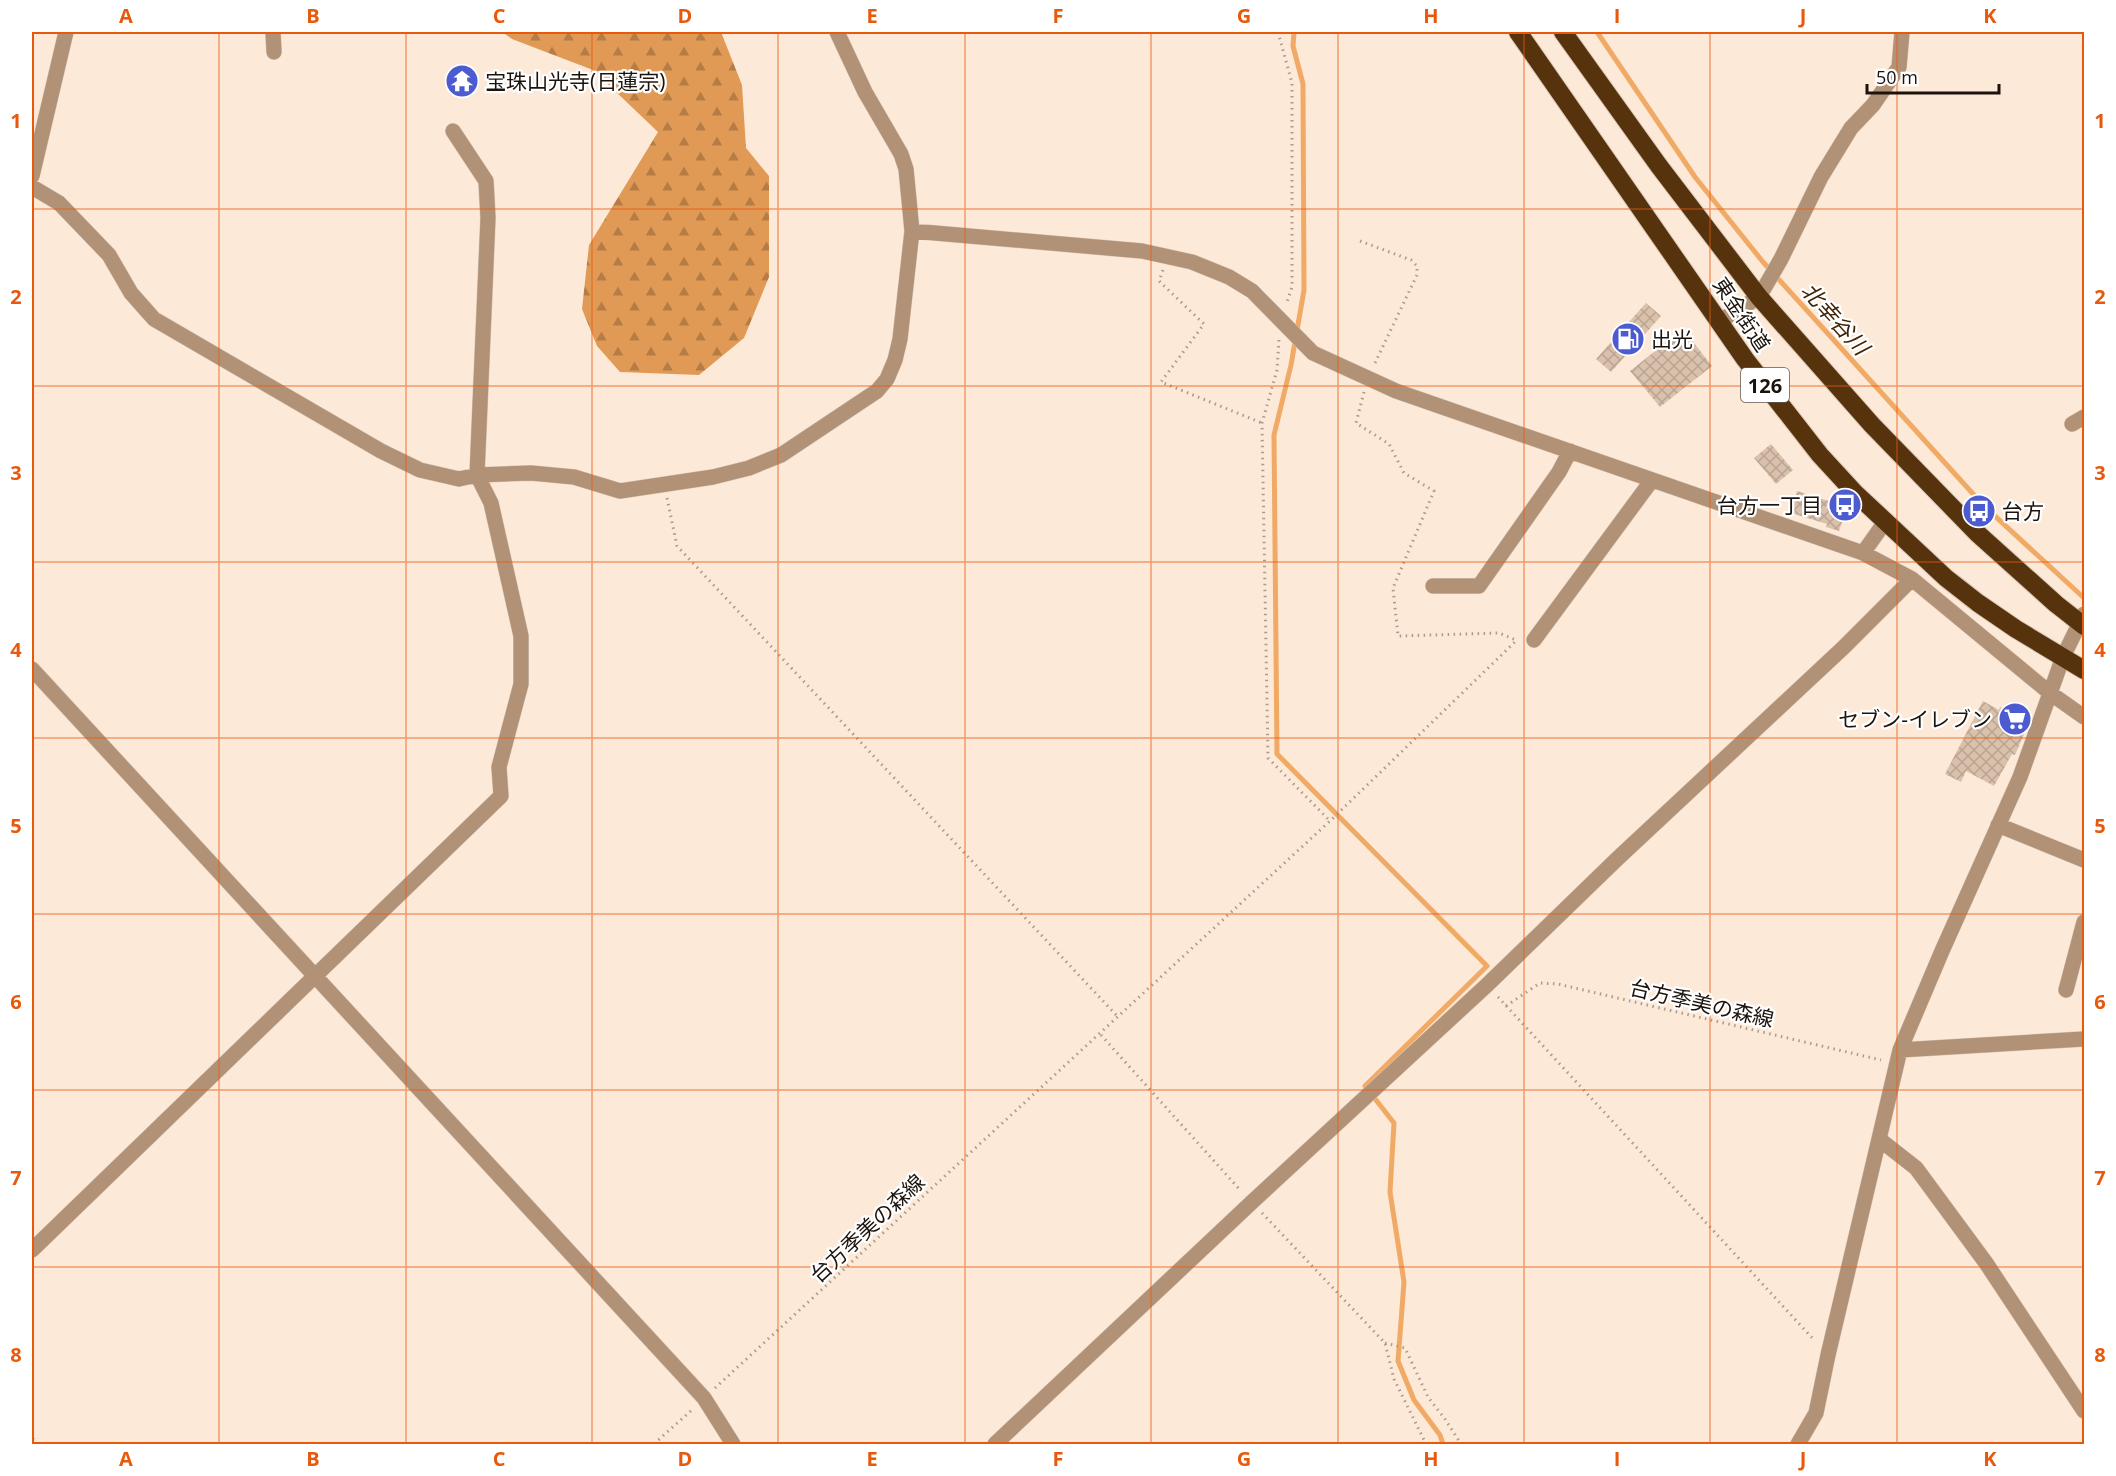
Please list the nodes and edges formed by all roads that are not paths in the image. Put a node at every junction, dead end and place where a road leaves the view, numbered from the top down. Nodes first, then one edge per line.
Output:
1 (66, 32) edge
2 (273, 32) edge
3 (837, 32) edge
4 (1518, 32) edge
5 (1563, 32) edge
6 (1902, 32) edge
7 (274, 52) dead end
8 (453, 131) dead end
9 (32, 176) edge
10 (32, 187) edge
11 (912, 231) junction
12 (1759, 297) junction
13 (1720, 321) junction
14 (1570, 451) junction
15 (477, 475) junction
16 (1652, 480) junction
17 (1885, 522) junction
18 (1863, 553) junction
19 (1912, 579) junction
20 (1433, 586) dead end
21 (2083, 621) edge
22 (1534, 640) road end
23 (2063, 657) junction
24 (32, 669) edge
25 (2085, 670) edge
26 (2050, 693) junction
27 (2085, 717) edge
28 (1998, 825) junction
29 (2085, 860) edge
30 (2085, 922) edge
31 (316, 975) junction
32 (2066, 990) dead end
33 (2085, 1039) edge
34 (1899, 1057) junction
35 (1879, 1139) junction
36 (32, 1250) edge
37 (2085, 1411) edge
38 (734, 1444) edge
39 (995, 1444) edge
40 (1798, 1444) edge

1 - 9 street
2 - 7 street
3 - 11 street
4 - 13 highway, 東金街道 / 126
5 - 12 highway, 東金街道 / 126
6 - 12 street
8 - 15 street
10 - 15 street
11 - 14 street
11 - 15 street
12 - 13 street
12 - 21 highway, 東金街道 / 126
13 - 17 highway, 東金街道 / 126
14 - 16 street
14 - 20 street
15 - 31 street
16 - 18 street
16 - 22 street
17 - 18 street
17 - 23 highway, 東金街道 / 126
18 - 19 street
19 - 26 street
19 - 39 street
21 - 23 street
23 - 25 highway, 東金街道 / 126
23 - 26 street
24 - 31 street
26 - 27 street
26 - 28 street
28 - 29 street
28 - 34 street
30 - 32 street
31 - 36 street
31 - 38 street
33 - 34 street
34 - 35 street
35 - 37 street
35 - 40 street

